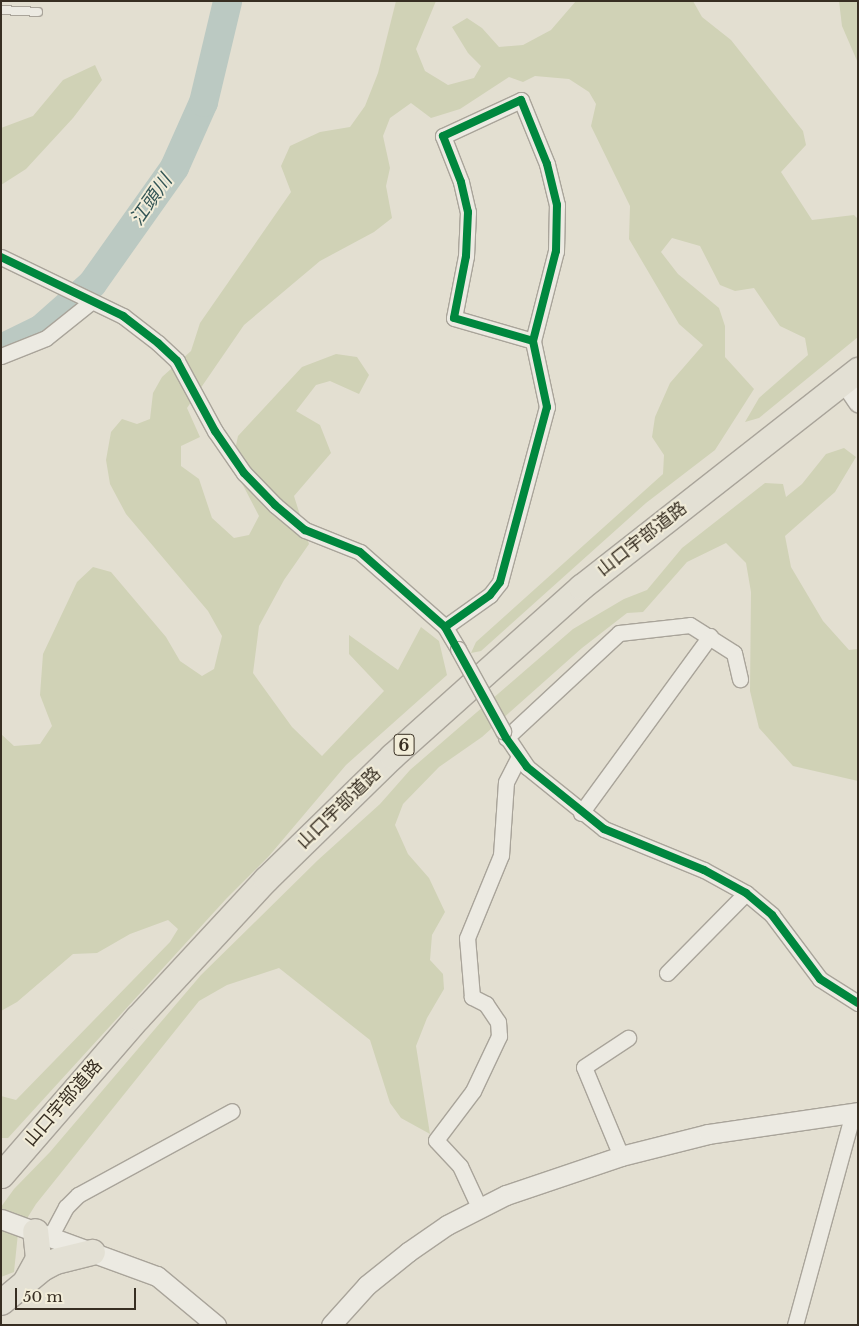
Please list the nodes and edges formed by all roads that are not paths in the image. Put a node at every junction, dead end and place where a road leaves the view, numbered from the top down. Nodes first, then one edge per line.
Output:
1 (1, 10) edge
2 (38, 12) dead end
3 (1, 258) edge
4 (89, 301) junction
5 (533, 341) junction
6 (1, 356) edge
7 (850, 375) edge
8 (858, 402) edge
9 (446, 627) junction
10 (710, 636) junction
11 (740, 679) dead end
12 (504, 734) junction
13 (518, 758) junction
14 (581, 813) junction
15 (746, 893) junction
16 (667, 973) dead end
17 (858, 1002) edge
18 (628, 1038) dead end
19 (232, 1111) dead end
20 (855, 1112) edge
21 (621, 1156) junction
22 (1, 1175) edge
23 (479, 1207) junction
24 (1, 1219) edge
25 (38, 1232) junction
26 (92, 1252) junction
27 (26, 1281) junction
28 (1, 1302) edge
29 (216, 1325) edge
30 (331, 1325) edge
31 (795, 1325) edge

1 - 2 lane
3 - 4 street
4 - 6 street
4 - 9 street
5 - 5 street
5 - 9 street
7 - 8 street
7 - 22 main road, 山口宇部道路 / 6
9 - 12 street, bridge
10 - 11 street
10 - 12 street
10 - 14 street
12 - 13 street
13 - 14 street
13 - 23 street
14 - 15 street
15 - 16 street
15 - 17 street
18 - 21 street
19 - 25 street
20 - 21 street
20 - 31 street
21 - 23 street
23 - 30 street
24 - 25 street
25 - 26 street
25 - 27 main road
26 - 27 main road
26 - 29 street
27 - 28 main road

